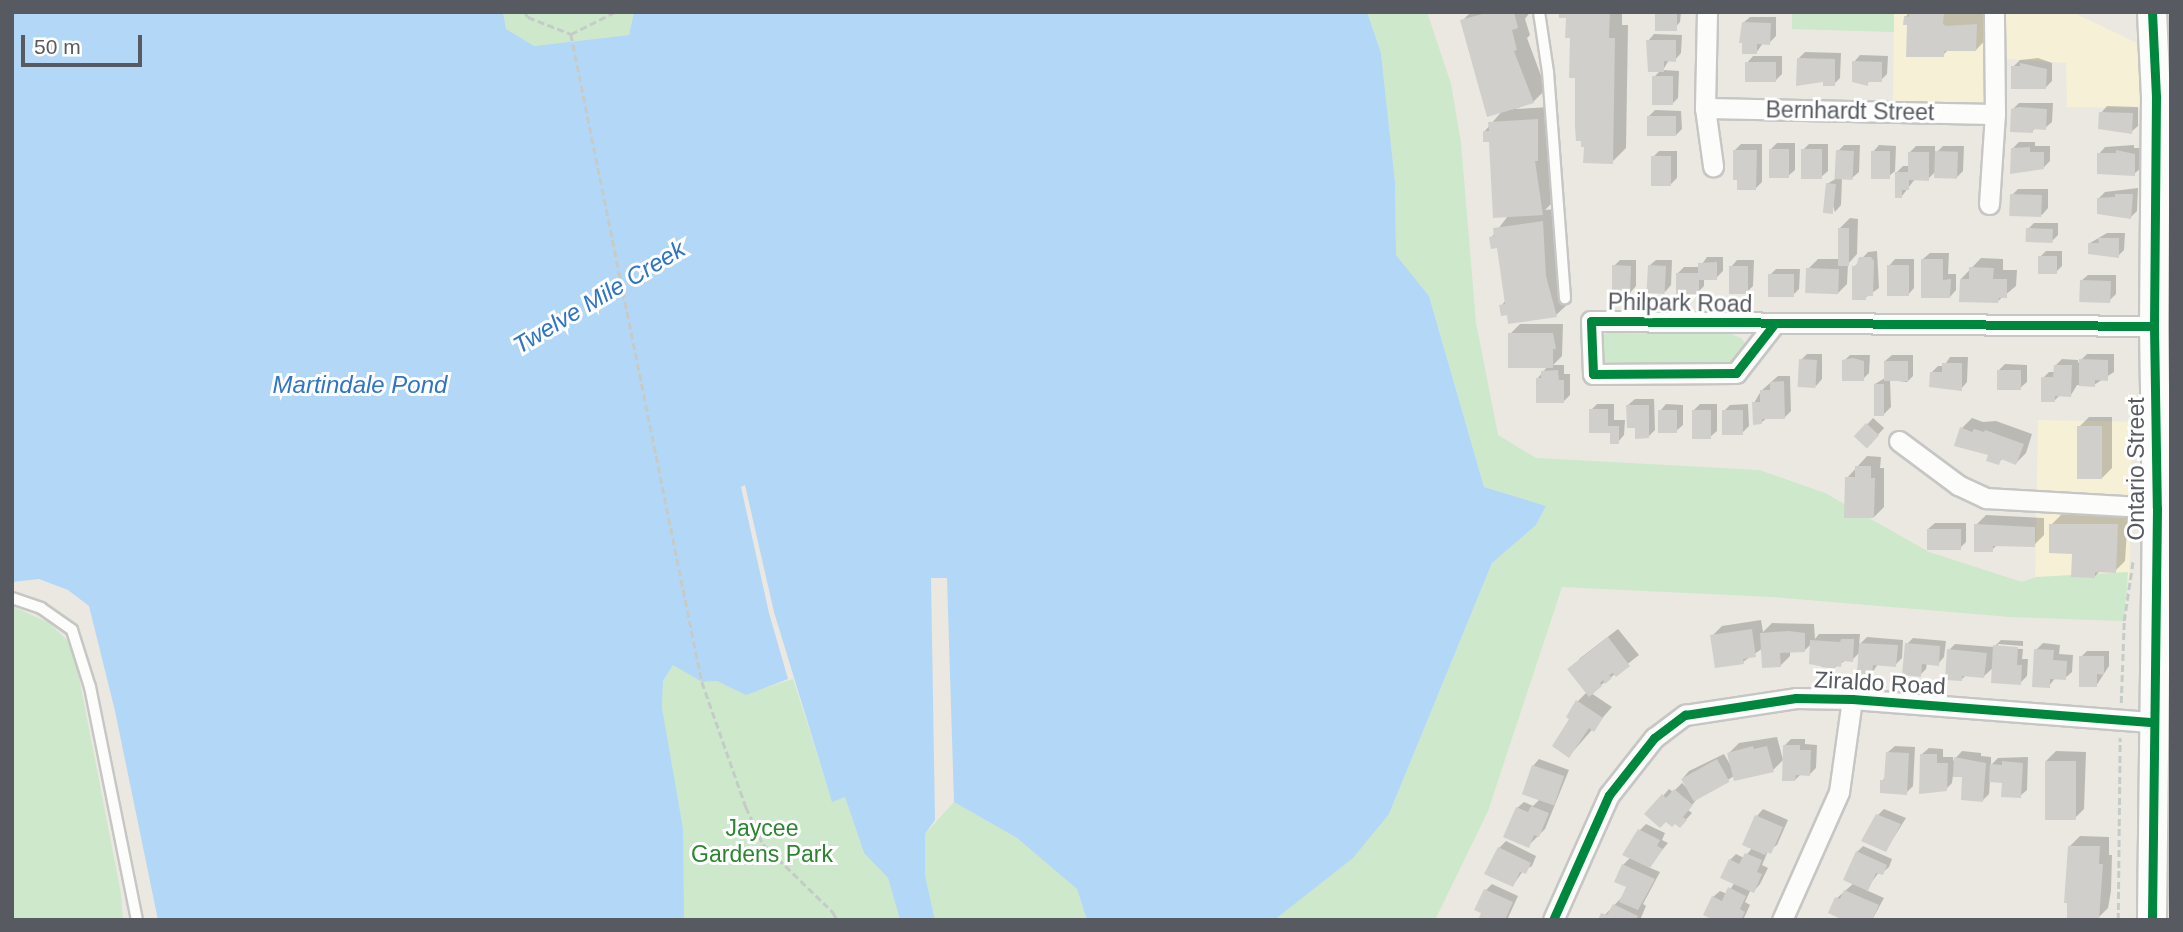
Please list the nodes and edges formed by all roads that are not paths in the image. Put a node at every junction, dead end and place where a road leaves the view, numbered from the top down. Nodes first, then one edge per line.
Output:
1 (1539, 12) edge
2 (1707, 12) edge
3 (1994, 12) edge
4 (2154, 15) edge
5 (1705, 108) junction
6 (1995, 114) junction
7 (1713, 166) dead end
8 (1989, 204) dead end
9 (1565, 298) dead end
10 (1775, 323) junction
11 (2154, 326) junction
12 (1899, 440) dead end
13 (2164, 507) edge
14 (12, 598) edge
15 (1852, 699) junction
16 (2153, 722) junction
17 (2158, 905) edge
18 (136, 920) edge
19 (1553, 920) edge
20 (1782, 920) edge

1 - 9 lane
2 - 5 street
3 - 6 street
4 - 11 main road, Ontario Street
5 - 6 street, Bernhardt Street
5 - 7 street
6 - 8 street
10 - 10 street, Philpark Road
10 - 11 street, Philpark Road
11 - 13 main road, Ontario Street
12 - 13 street
13 - 16 main road, Ontario Street
14 - 18 lane
15 - 16 street, Ziraldo Road
15 - 19 street, Ziraldo Road
15 - 20 street
16 - 17 main road, Ontario Street

